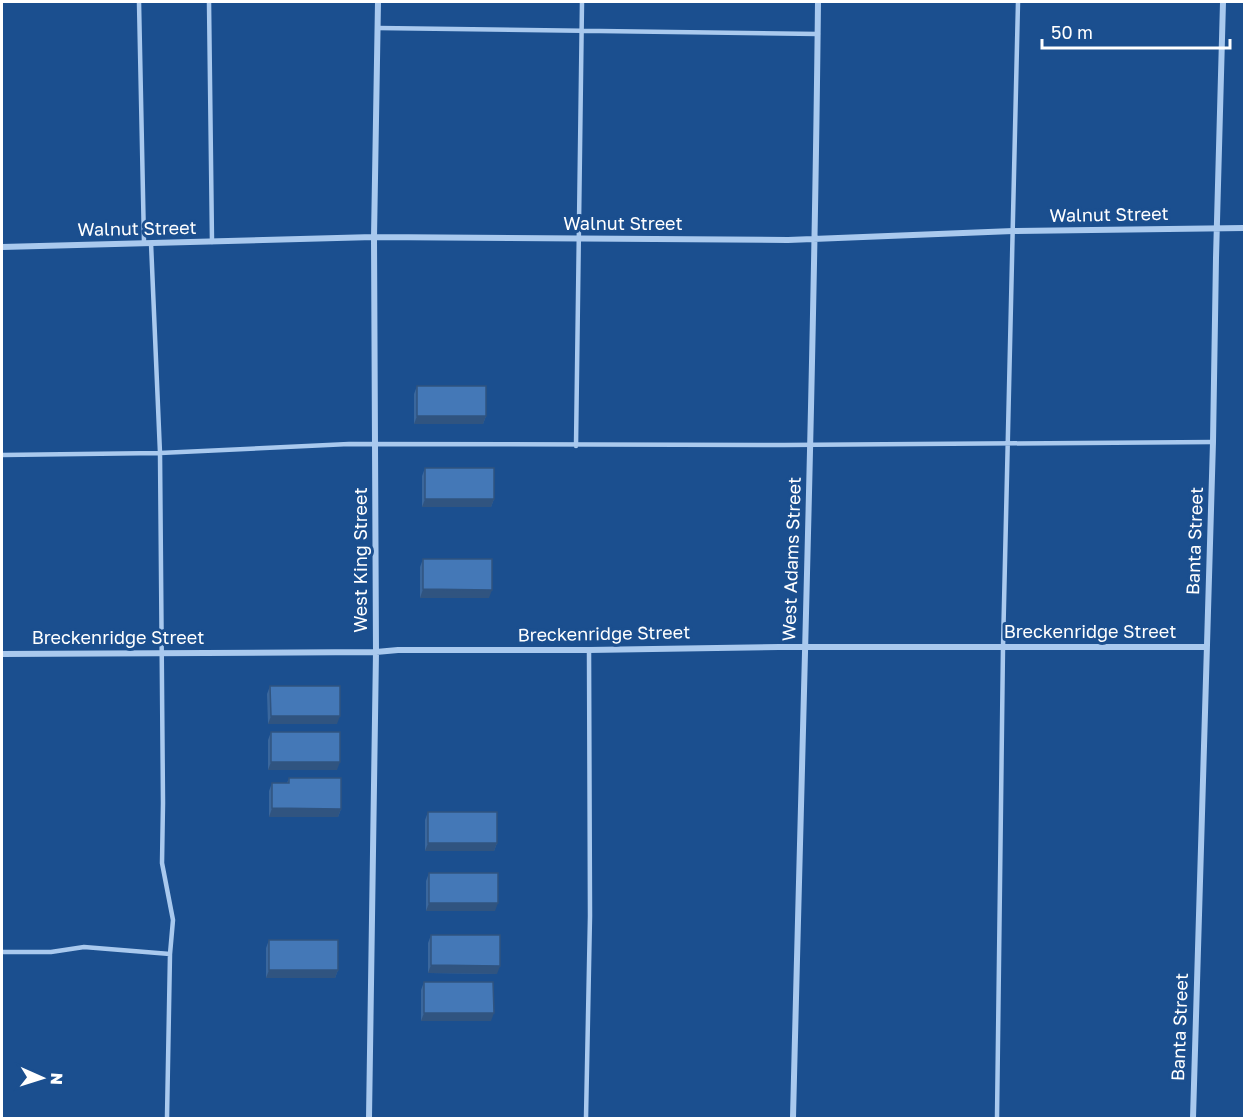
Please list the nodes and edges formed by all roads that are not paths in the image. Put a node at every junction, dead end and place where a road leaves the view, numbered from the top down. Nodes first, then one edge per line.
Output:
1 (139, 2) edge
2 (209, 2) edge
3 (378, 2) edge
4 (582, 2) edge
5 (818, 2) edge
6 (1018, 2) edge
7 (1223, 2) edge
8 (378, 28) junction
9 (581, 31) junction
10 (818, 34) junction
11 (1217, 228) junction
12 (1245, 228) edge
13 (1013, 231) junction
14 (374, 237) junction
15 (577, 239) junction
16 (814, 240) junction
17 (212, 242) junction
18 (148, 243) junction
19 (2, 247) edge
20 (1213, 442) junction
21 (375, 444) junction
22 (1007, 444) junction
23 (811, 445) junction
24 (576, 446) junction
25 (160, 453) junction
26 (2, 455) edge
27 (1003, 647) junction
28 (1206, 647) junction
29 (804, 648) junction
30 (589, 651) junction
31 (376, 652) junction
32 (163, 653) junction
33 (2, 654) edge
34 (2, 952) edge
35 (170, 954) junction
36 (167, 1119) edge
37 (369, 1119) edge
38 (586, 1119) edge
39 (793, 1119) edge
40 (997, 1119) edge
41 (1193, 1119) edge

1 - 18 lane
2 - 17 lane
3 - 8 street, West King Street
4 - 9 lane
5 - 10 street, West Adams Street
6 - 13 lane
7 - 11 street, Banta Street
8 - 9 lane
8 - 14 street, West King Street
9 - 10 lane
9 - 15 lane
10 - 16 street, West Adams Street
11 - 12 street, Walnut Street
11 - 13 street, Walnut Street
11 - 20 street, Banta Street
13 - 16 street, Walnut Street
13 - 22 lane
14 - 15 street, Walnut Street
14 - 17 street, Walnut Street
14 - 21 street, West King Street
15 - 16 street, Walnut Street
15 - 24 lane
16 - 23 street, West Adams Street
17 - 18 street, Walnut Street
18 - 19 street, Walnut Street
18 - 25 lane
20 - 22 lane
20 - 28 street, Banta Street
21 - 24 lane
21 - 25 lane
21 - 31 street, West King Street
22 - 23 lane
22 - 27 lane
23 - 24 lane
23 - 29 street, West Adams Street
25 - 26 lane
25 - 32 lane
27 - 28 street, Breckenridge Street
27 - 29 street, Breckenridge Street
27 - 40 lane
28 - 41 street, Banta Street
29 - 30 street, Breckenridge Street
29 - 39 street, West Adams Street
30 - 31 street, Breckenridge Street
30 - 38 lane
31 - 32 street, Breckenridge Street
31 - 37 street, West King Street
32 - 33 street, Breckenridge Street
32 - 35 lane
34 - 35 lane
35 - 36 lane

